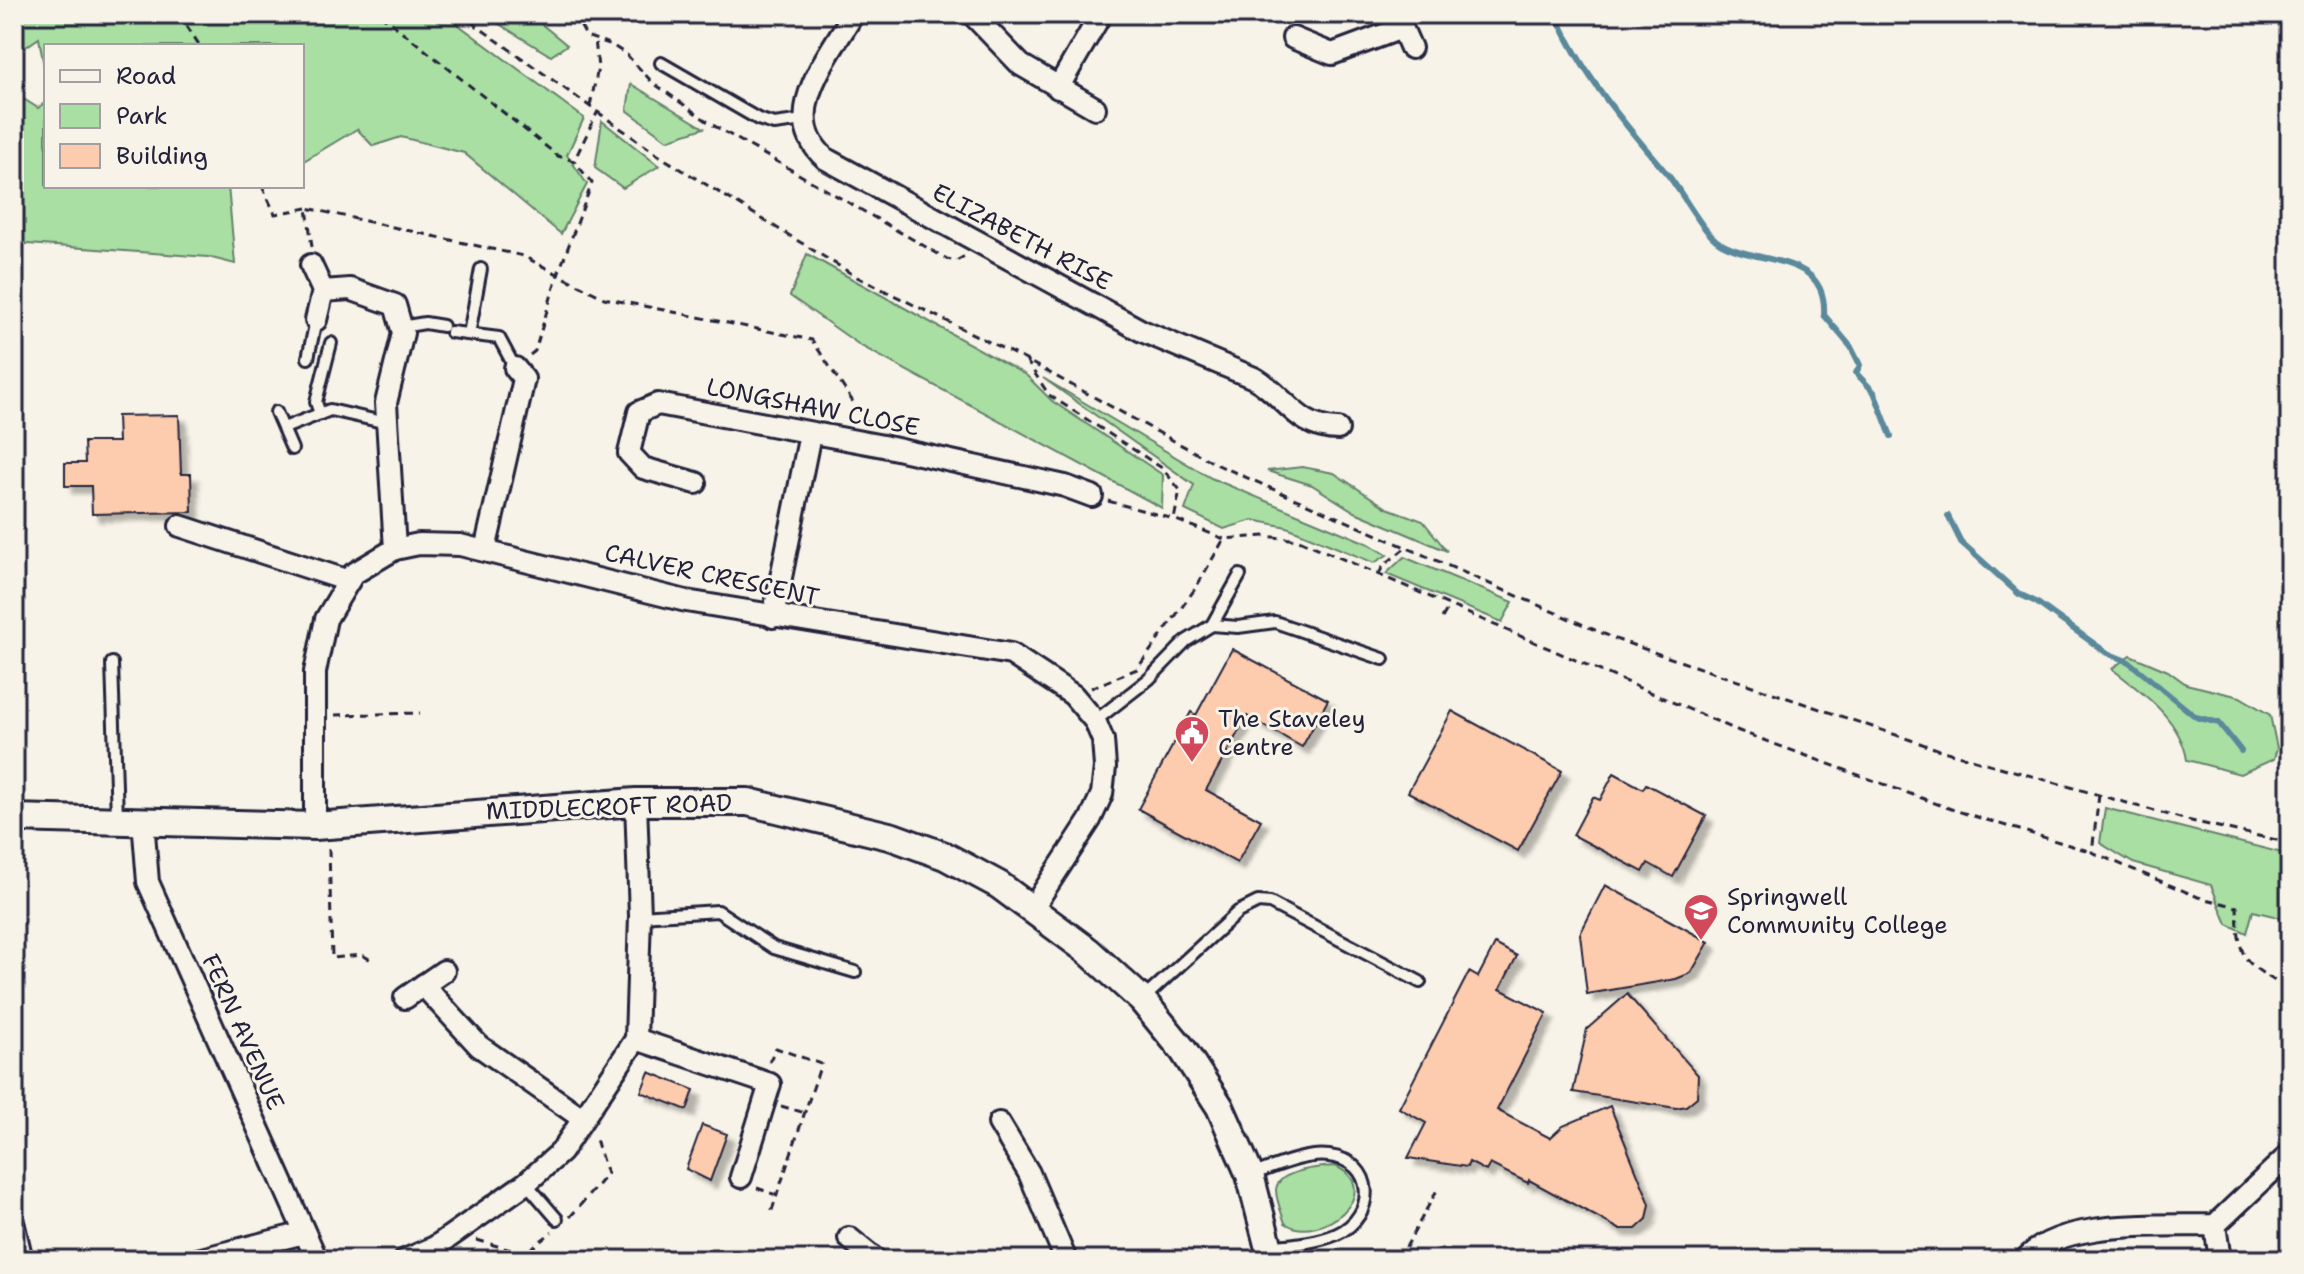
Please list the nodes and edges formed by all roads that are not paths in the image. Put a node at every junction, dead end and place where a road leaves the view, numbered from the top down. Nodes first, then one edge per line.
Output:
1 (853, 14) edge
2 (972, 14) edge
3 (1101, 14) edge
4 (1399, 21) edge
5 (1293, 38) dead end
6 (1411, 48) dead end
7 (661, 63) dead end
8 (1058, 88) junction
9 (1095, 108) dead end
10 (804, 120) junction
11 (311, 265) dead end
12 (481, 269) dead end
13 (323, 291) junction
14 (316, 320) joint
15 (401, 327) junction
16 (469, 334) junction
17 (331, 343) dead end
18 (308, 358) dead end
19 (515, 368) joint
20 (276, 412) dead end
21 (320, 414) junction
22 (387, 423) junction
23 (284, 428) junction
24 (1338, 429) dead end
25 (810, 434) junction
26 (292, 449) dead end
27 (696, 483) dead end
28 (1092, 496) road end
29 (180, 526) dead end
30 (395, 549) junction
31 (485, 550) junction
32 (1240, 575) dead end
33 (349, 581) junction
34 (773, 617) junction
35 (1212, 625) junction
36 (1383, 659) dead end
37 (112, 663) dead end
38 (1095, 721) junction
39 (636, 802) junction
40 (14, 818) edge
41 (130, 820) junction
42 (322, 826) junction
43 (1032, 909) junction
44 (640, 916) junction
45 (444, 971) dead end
46 (855, 972) dead end
47 (1420, 982) dead end
48 (423, 985) junction
49 (405, 998) dead end
50 (1142, 1000) junction
51 (636, 1039) junction
52 (582, 1118) junction
53 (999, 1123) dead end
54 (2290, 1154) edge
55 (1250, 1175) junction
56 (741, 1177) dead end
57 (526, 1183) junction
58 (557, 1219) dead end
59 (2215, 1225) junction
60 (14, 1226) edge
61 (304, 1233) junction
62 (849, 1238) dead end
63 (1271, 1253) edge
64 (22, 1260) edge
65 (197, 1260) edge
66 (317, 1260) edge
67 (405, 1260) edge
68 (876, 1260) edge
69 (1066, 1260) edge
70 (2025, 1260) edge
71 (2220, 1260) edge

1 - 10 street
2 - 8 street
3 - 8 street
4 - 5 street
4 - 6 street
7 - 10 lane
8 - 9 street
10 - 24 street, ELIZABETH RISE
11 - 13 street
12 - 16 lane
13 - 14 street
13 - 15 street
14 - 18 lane
15 - 16 lane
15 - 22 street
16 - 19 lane
17 - 21 lane
19 - 31 street
20 - 23 lane
21 - 22 lane
21 - 23 lane
22 - 30 street
23 - 26 lane
25 - 27 street, LONGSHAW CLOSE
25 - 28 street, LONGSHAW CLOSE
25 - 34 street
29 - 33 street
30 - 31 street, CALVER CRESCENT
30 - 33 street, CALVER CRESCENT
31 - 34 street, CALVER CRESCENT
32 - 35 lane
33 - 42 street, CALVER CRESCENT
34 - 38 street, CALVER CRESCENT
35 - 36 lane
35 - 38 lane
37 - 41 lane
38 - 43 street, CALVER CRESCENT
39 - 42 street, MIDDLECROFT ROAD
39 - 43 street, MIDDLECROFT ROAD
39 - 44 street
40 - 41 street, MIDDLECROFT ROAD
41 - 42 street, MIDDLECROFT ROAD
41 - 61 street, FERN AVENUE
43 - 50 street, MIDDLECROFT ROAD
44 - 46 lane
44 - 51 street
45 - 48 street
47 - 50 lane
48 - 49 street
48 - 52 street
50 - 55 street, MIDDLECROFT ROAD
51 - 52 street
51 - 56 street
52 - 57 street
53 - 69 street
54 - 59 street
55 - 63 street, MIDDLECROFT ROAD
55 - 63 lane
57 - 58 lane
57 - 67 street
59 - 70 street
59 - 71 street
60 - 64 street
61 - 65 street
61 - 66 street, FERN AVENUE
62 - 68 street

